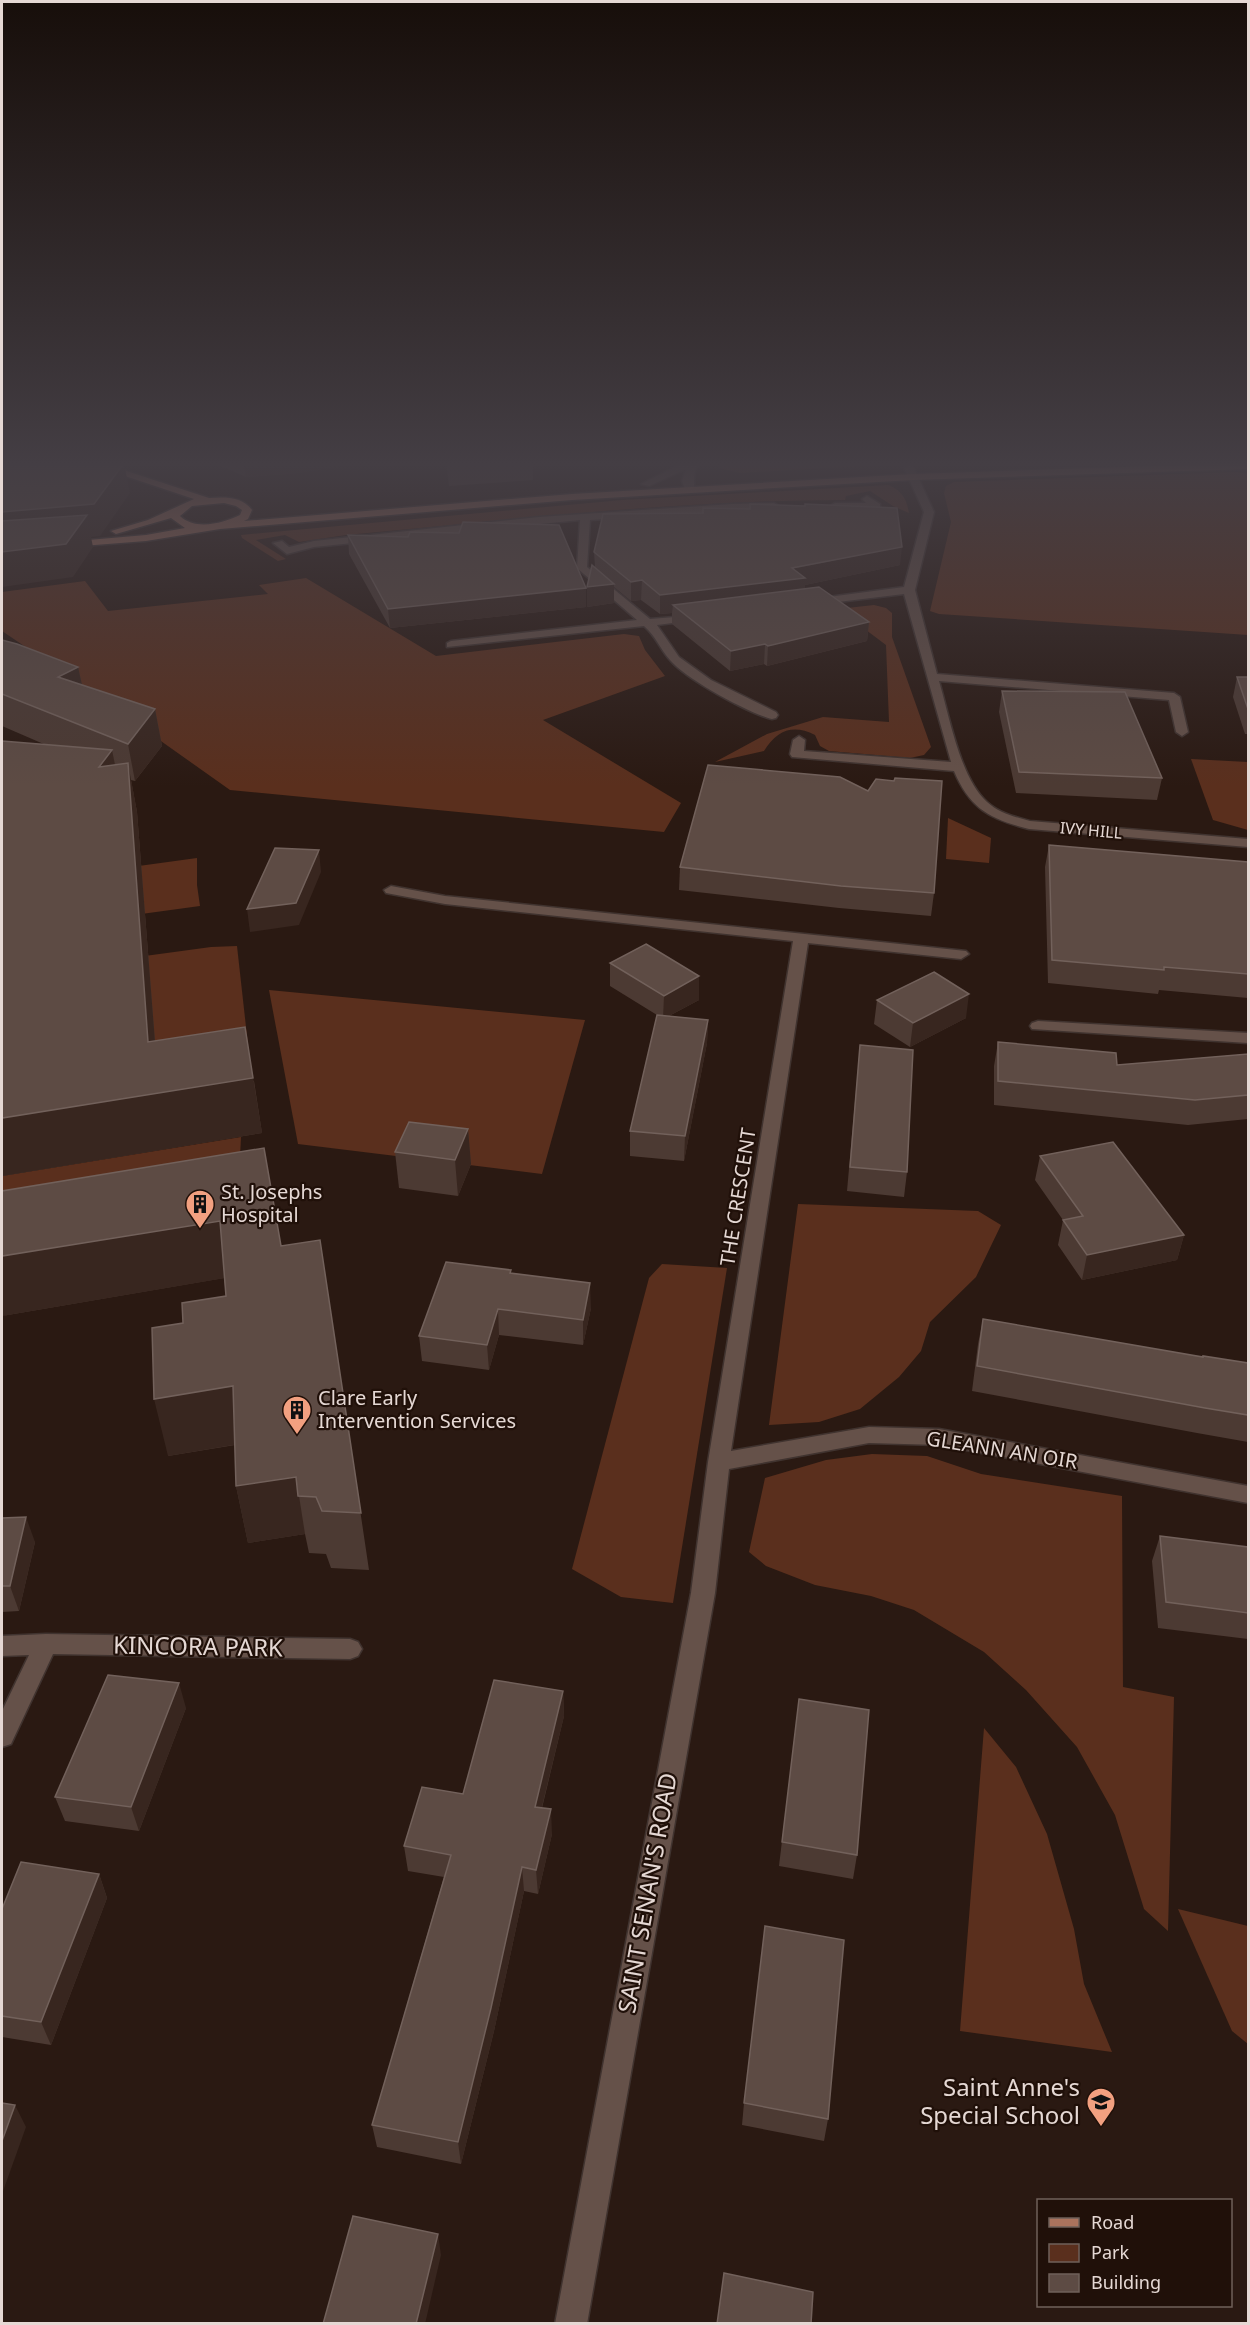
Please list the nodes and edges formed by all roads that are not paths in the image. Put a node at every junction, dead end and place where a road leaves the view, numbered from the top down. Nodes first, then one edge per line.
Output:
1 (583, 568) edge
2 (915, 568) edge
3 (909, 590) junction
4 (801, 603) edge
5 (706, 615) edge
6 (647, 623) junction
7 (451, 645) dead end
8 (932, 676) junction
9 (772, 715) dead end
10 (1182, 732) dead end
11 (799, 740) dead end
12 (959, 767) junction
13 (1248, 843) edge
14 (392, 890) dead end
15 (801, 939) junction
16 (961, 954) dead end
17 (1038, 1026) dead end
18 (1248, 1038) edge
19 (719, 1462) junction
20 (1248, 1494) edge
21 (46, 1644) junction
22 (2, 1646) edge
23 (350, 1649) dead end
24 (2, 1736) edge
25 (571, 2324) edge

1 - 6 street
2 - 3 street
3 - 4 street
3 - 8 street, IVY HILL
5 - 6 street
6 - 7 street
6 - 9 street
8 - 10 street
8 - 12 street, IVY HILL
11 - 12 street
12 - 13 street, IVY HILL
14 - 15 street
15 - 16 street
15 - 19 street, THE CRESCENT
17 - 18 street
19 - 20 street, GLEANN AN OIR
19 - 25 street, SAINT SENAN'S ROAD
21 - 22 street, KINCORA PARK
21 - 23 street, KINCORA PARK
21 - 24 street

